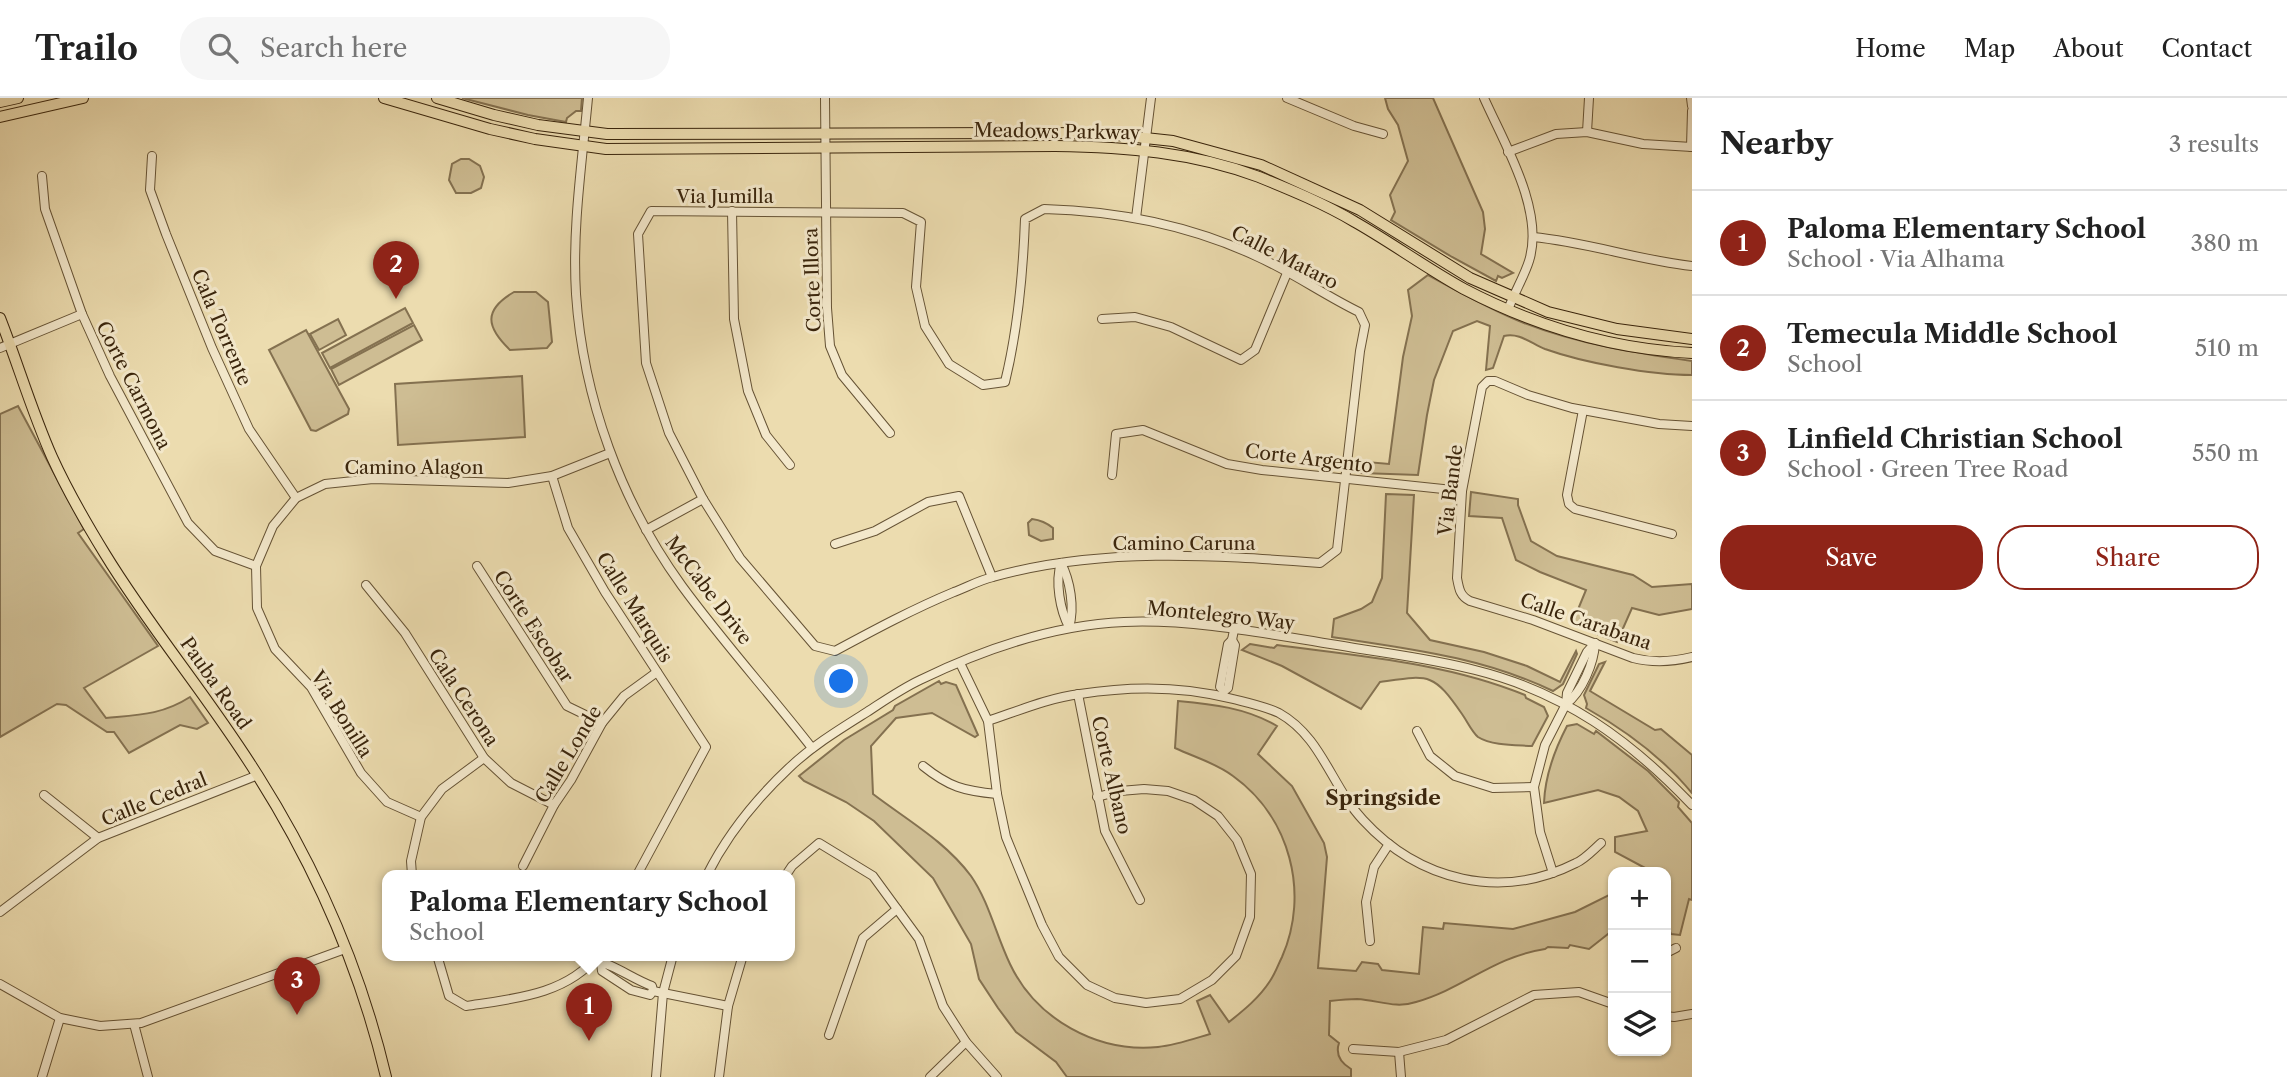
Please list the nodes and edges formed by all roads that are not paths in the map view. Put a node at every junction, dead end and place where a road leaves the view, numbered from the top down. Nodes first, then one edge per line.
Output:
1 (19, 98) edge
2 (83, 98) edge
3 (384, 98) edge
4 (437, 98) edge
5 (588, 98) edge
6 (825, 98) edge
7 (1151, 98) edge
8 (1287, 98) edge
9 (1484, 98) edge
10 (1589, 98) edge
11 (1691, 98) edge
12 (0, 102) edge
13 (1312, 102) edge
14 (1692, 106) edge
15 (1692, 111) edge
16 (0, 117) edge
17 (585, 132) junction
18 (1587, 132) junction
19 (1383, 134) dead end
20 (826, 135) junction
21 (1145, 137) junction
22 (584, 146) junction
23 (1691, 147) edge
24 (826, 148) junction
25 (1144, 149) junction
26 (1508, 152) junction
27 (152, 156) dead end
28 (42, 176) dead end
29 (732, 211) junction
30 (826, 212) junction
31 (1136, 218) junction
32 (1025, 219) joint
33 (1532, 237) junction
34 (1692, 266) edge
35 (1287, 273) junction
36 (1513, 296) junction
37 (1508, 310) junction
38 (82, 314) junction
39 (0, 318) edge
40 (1102, 318) dead end
41 (1692, 339) edge
42 (5, 346) edge
43 (1692, 354) edge
44 (1583, 410) junction
45 (1692, 426) edge
46 (890, 433) dead end
47 (610, 453) junction
48 (790, 465) dead end
49 (1112, 475) dead end
50 (552, 476) junction
51 (1346, 480) junction
52 (1462, 491) junction
53 (296, 498) junction
54 (703, 499) junction
55 (646, 530) junction
56 (1672, 534) dead end
57 (835, 544) dead end
58 (1061, 563) junction
59 (256, 566) junction
60 (477, 566) dead end
61 (992, 577) junction
62 (366, 585) dead end
63 (1470, 601) joint
64 (1069, 627) junction
65 (1234, 630) junction
66 (1595, 643) junction
67 (1692, 657) edge
68 (960, 663) junction
69 (657, 672) junction
70 (1078, 694) junction
71 (1223, 694) junction
72 (1566, 704) junction
73 (988, 721) junction
74 (602, 723) junction
75 (1417, 731) dead end
76 (812, 748) junction
77 (484, 758) junction
78 (923, 766) dead end
79 (258, 775) junction
80 (1534, 787) junction
81 (997, 793) junction
82 (44, 795) dead end
83 (1097, 797) junction
84 (554, 805) junction
85 (1692, 805) edge
86 (421, 817) junction
87 (98, 838) junction
88 (1601, 843) dead end
89 (1389, 844) junction
90 (523, 866) dead end
91 (412, 870) edge
92 (640, 870) edge
93 (710, 870) edge
94 (789, 870) edge
95 (1553, 873) junction
96 (1140, 900) dead end
97 (897, 909) junction
98 (0, 912) edge
99 (1370, 941) dead end
100 (1676, 948) dead end
101 (345, 949) junction
102 (1671, 950) edge
103 (439, 961) edge
104 (595, 961) edge
105 (602, 961) edge
106 (671, 961) edge
107 (741, 961) edge
108 (0, 984) edge
109 (663, 993) junction
110 (1608, 1002) edge
111 (728, 1006) junction
112 (1692, 1014) edge
113 (1671, 1017) edge
114 (60, 1018) junction
115 (134, 1024) junction
116 (829, 1035) dead end
117 (966, 1042) junction
118 (1353, 1049) dead end
119 (1399, 1052) junction
120 (41, 1077) edge
121 (148, 1077) edge
122 (386, 1077) edge
123 (656, 1077) edge
124 (719, 1077) edge
125 (930, 1077) edge
126 (997, 1077) edge
127 (1401, 1077) edge

1 - 12 main road
2 - 16 main road
3 - 22 main road, Meadows Parkway
4 - 17 main road, Meadows Parkway
5 - 17 street, McCabe Drive
6 - 20 street, Corte Illora
7 - 21 street
8 - 13 street
9 - 26 street
10 - 18 street
11 - 14 street
13 - 19 street
15 - 23 street
17 - 20 main road, Meadows Parkway
17 - 22 street, McCabe Drive
18 - 23 street
18 - 26 street
20 - 21 main road, Meadows Parkway
20 - 24 street, Corte Illora
21 - 25 street
21 - 36 main road, Meadows Parkway
22 - 24 main road, Meadows Parkway
22 - 47 street, McCabe Drive
24 - 25 main road, Meadows Parkway
24 - 30 street, Corte Illora
25 - 31 street
25 - 37 main road, Meadows Parkway
26 - 33 street
27 - 53 street, Cala Torrente
28 - 38 street, Corte Carmona
29 - 30 street, Via Jumilla
29 - 48 street
29 - 54 street, Via Jumilla
30 - 32 street, Via Jumilla
30 - 46 street, Corte Illora
31 - 32 street, Calle Mataro
31 - 35 street, Calle Mataro
33 - 34 street
33 - 36 street
35 - 40 street
35 - 51 street, Calle Mataro
36 - 37 street
36 - 41 main road, Meadows Parkway
37 - 43 main road, Meadows Parkway
38 - 42 street
38 - 59 street, Corte Carmona
39 - 42 main road, Pauba Road
42 - 79 main road, Pauba Road
44 - 45 street
44 - 52 street, Via Bande
44 - 56 street
47 - 50 street, Camino Alagon
47 - 55 street, McCabe Drive
49 - 51 street, Corte Argento
50 - 53 street, Camino Alagon
50 - 69 street, Calle Marquis
51 - 52 street, Corte Argento
51 - 58 street, Camino Caruna
52 - 63 street, Via Bande
53 - 59 street, Camino Alagon
54 - 55 street
54 - 61 street, Camino Caruna
55 - 76 street, McCabe Drive
57 - 61 street
58 - 61 street, Camino Caruna
58 - 64 street
59 - 86 street, Via Bonilla
60 - 74 street, Corte Escobar
62 - 77 street, Cala Cerona
63 - 66 street, Calle Carabana
64 - 65 street, Montelegro Way
64 - 68 street, Montelegro Way
65 - 71 street
65 - 72 street, Montelegro Way
66 - 67 street, Calle Carabana
66 - 72 street
68 - 73 street
68 - 76 street, Montelegro Way
69 - 74 street, Calle Londe
69 - 92 street, Calle Marquis
70 - 71 street
70 - 73 street
70 - 83 street, Corte Albano
71 - 89 street
72 - 80 street
72 - 85 street, Montelegro Way
73 - 81 street
74 - 84 street, Calle Londe
75 - 80 street
76 - 93 street, Montelegro Way
77 - 84 street, Cala Cerona
77 - 86 street
78 - 81 street
79 - 87 street, Calle Cedral
79 - 101 main road, Pauba Road
80 - 95 street
81 - 83 street
82 - 87 street
83 - 96 street, Corte Albano
84 - 90 street, Calle Londe
86 - 91 street
87 - 98 street, Calle Cedral
88 - 95 street
89 - 95 street
89 - 99 street
94 - 97 street
97 - 116 street
97 - 117 street
100 - 102 street
101 - 115 street
101 - 122 main road, Pauba Road
103 - 104 street
105 - 109 street
106 - 109 street
107 - 111 street
108 - 114 street
109 - 111 street
109 - 123 street
110 - 119 street
111 - 124 street
112 - 113 street
114 - 115 street
114 - 120 street
115 - 121 street
117 - 125 street
117 - 126 street
118 - 119 street
119 - 127 street

